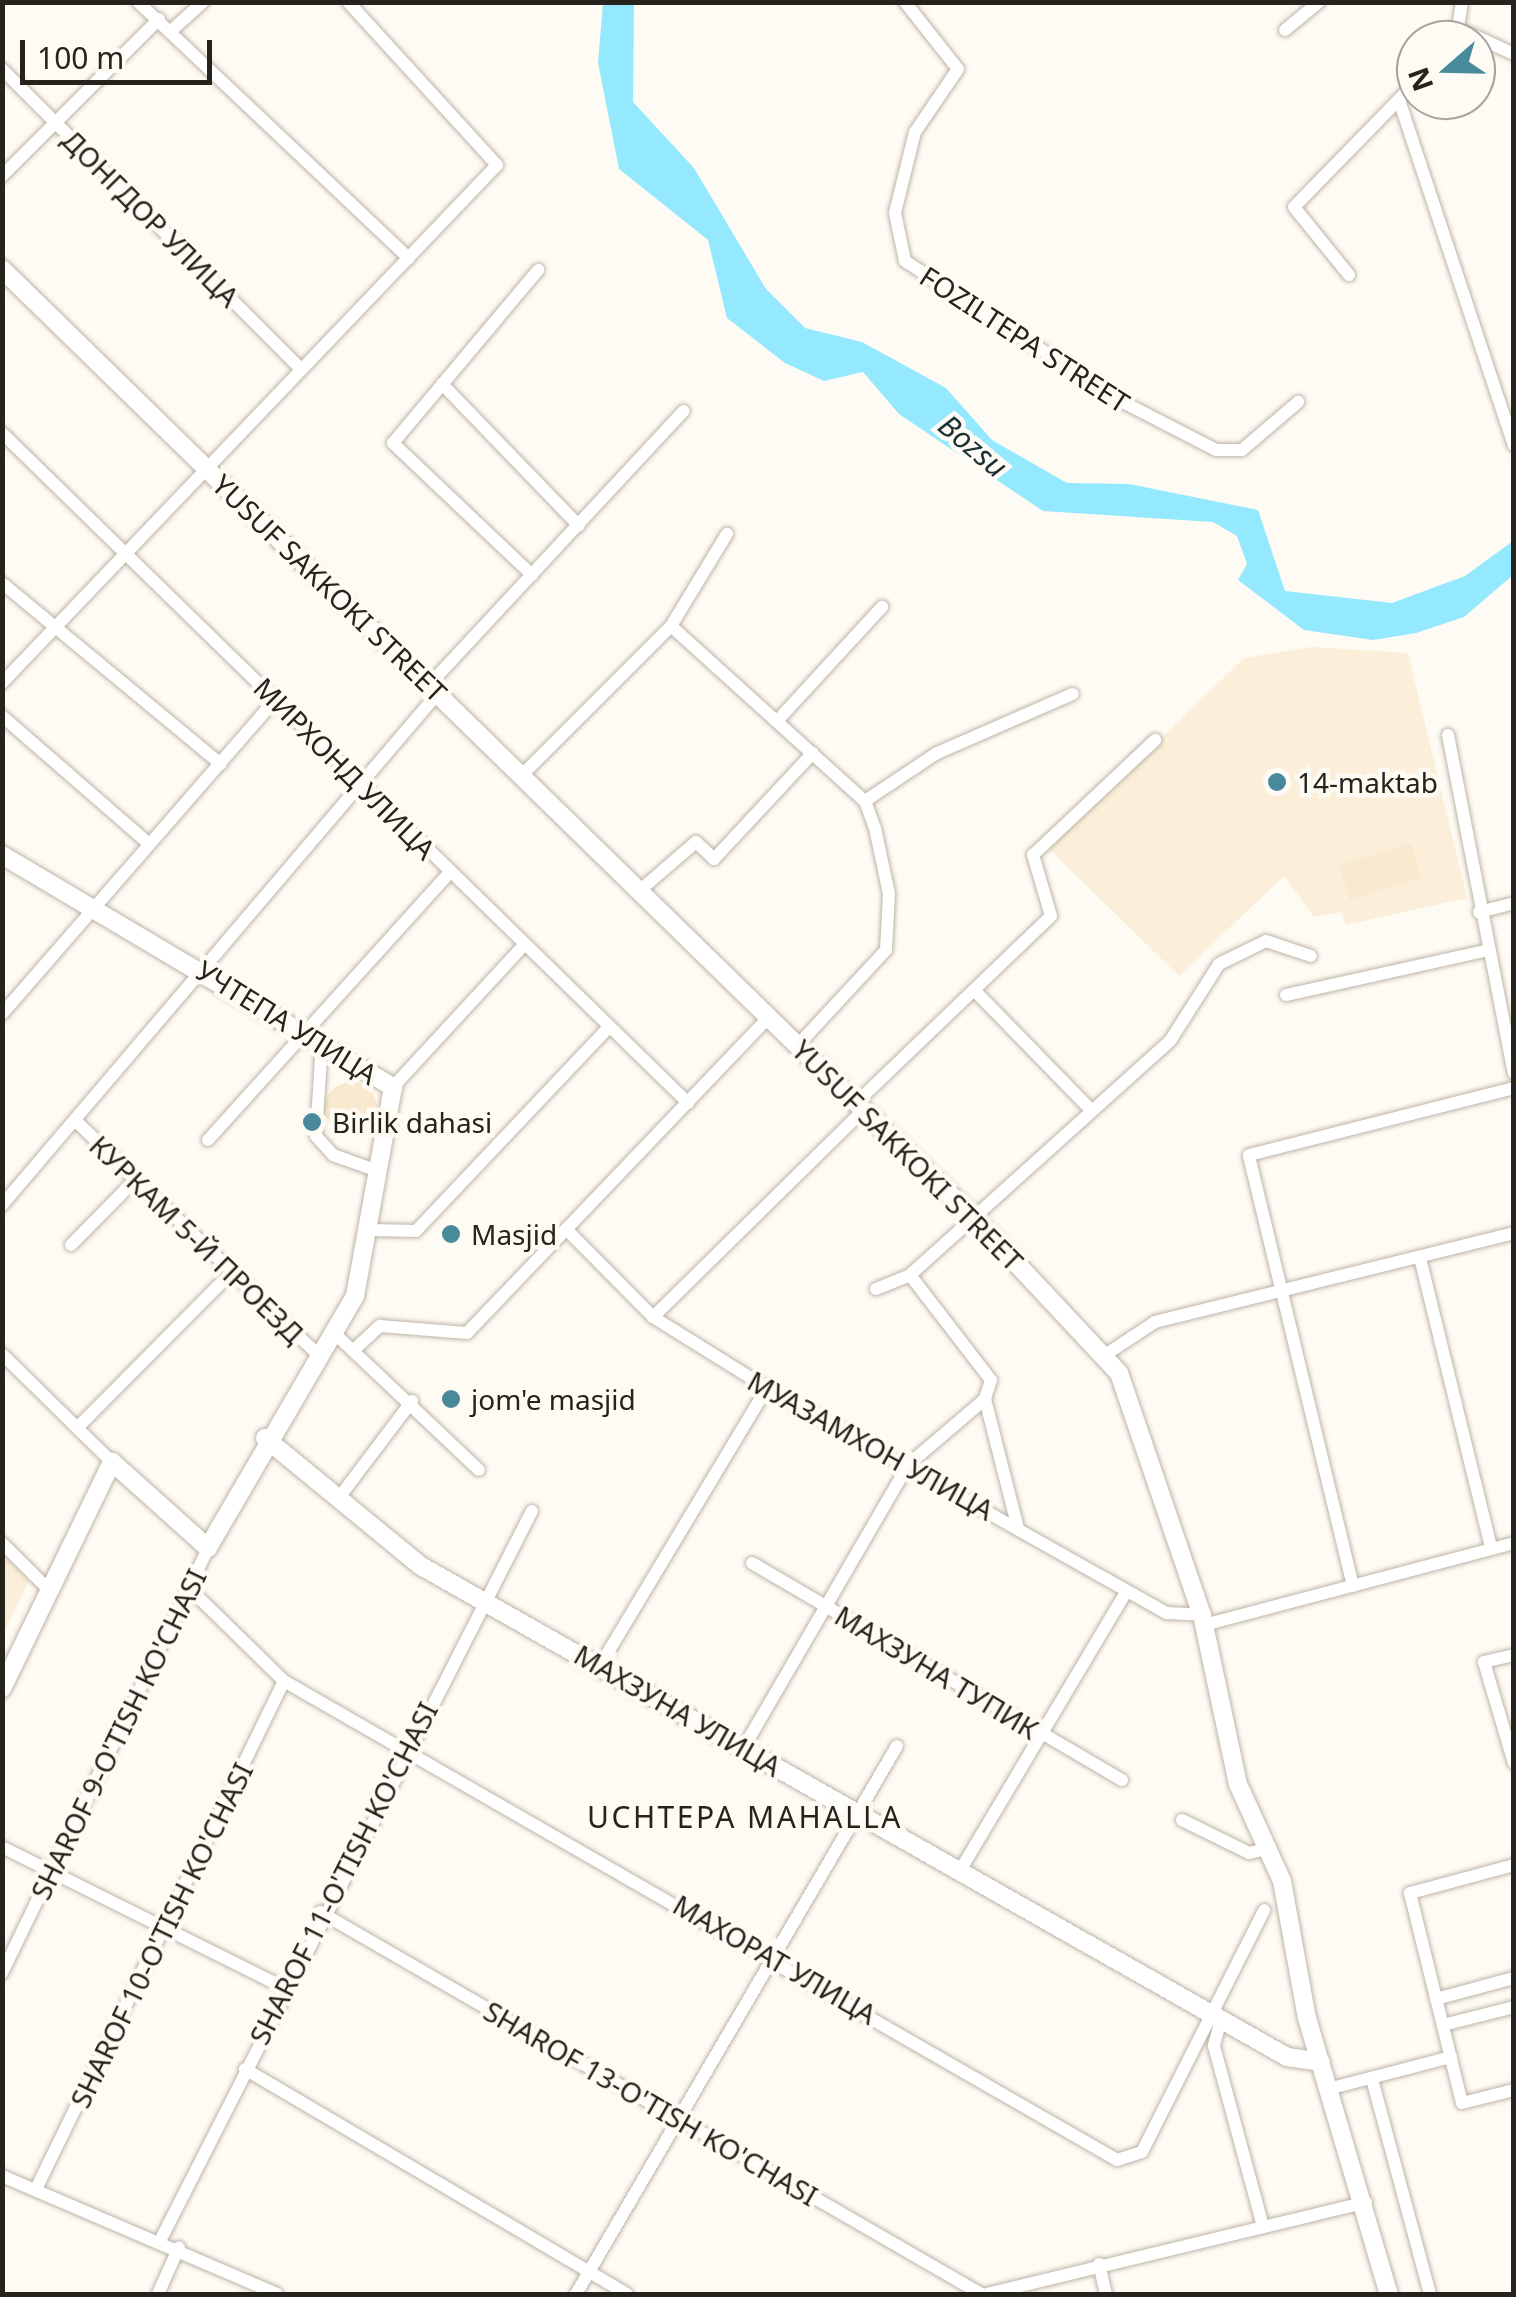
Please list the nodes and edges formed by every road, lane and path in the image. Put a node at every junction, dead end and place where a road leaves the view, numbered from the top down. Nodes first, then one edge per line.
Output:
1 (138, 2) edge
2 (203, 2) edge
3 (348, 2) edge
4 (905, 2) edge
5 (1319, 2) edge
6 (159, 19) junction
7 (172, 30) junction
8 (1285, 30) dead end
9 (2, 69) edge
10 (1396, 103) edge
11 (1406, 120) edge
12 (59, 125) junction
13 (2, 176) edge
14 (409, 258) junction
15 (2, 269) edge
16 (538, 270) dead end
17 (1349, 275) dead end
18 (300, 368) junction
19 (442, 384) junction
20 (1298, 402) dead end
21 (684, 411) dead end
22 (2, 433) edge
23 (1514, 445) edge
24 (205, 466) junction
25 (580, 526) junction
26 (726, 534) dead end
27 (128, 550) junction
28 (532, 575) junction
29 (2, 583) edge
30 (882, 607) dead end
31 (671, 626) junction
32 (55, 628) junction
33 (2, 683) edge
34 (433, 689) junction
35 (1074, 694) dead end
36 (275, 700) junction
37 (2, 716) edge
38 (778, 720) junction
39 (1448, 735) dead end
40 (1156, 740) dead end
41 (813, 753) junction
42 (221, 764) junction
43 (522, 776) junction
44 (360, 784) junction
45 (865, 801) junction
46 (149, 844) junction
47 (2, 855) edge
48 (450, 872) junction
49 (639, 891) junction
50 (1514, 904) edge
51 (94, 910) junction
52 (1479, 912) junction
53 (524, 945) junction
54 (1484, 951) junction
55 (1311, 956) dead end
56 (207, 971) junction
57 (974, 990) junction
58 (1286, 996) dead end
59 (2, 1014) edge
60 (769, 1017) junction
61 (608, 1028) junction
62 (305, 1031) junction
63 (322, 1042) junction
64 (798, 1045) junction
65 (1514, 1073) edge
66 (393, 1088) junction
67 (1514, 1088) edge
68 (688, 1102) junction
69 (860, 1106) junction
70 (1091, 1110) junction
71 (78, 1123) junction
72 (208, 1140) dead end
73 (378, 1171) junction
74 (136, 1179) junction
75 (2, 1205) edge
76 (972, 1216) junction
77 (566, 1229) junction
78 (370, 1230) junction
79 (1514, 1233) edge
80 (70, 1245) dead end
81 (1420, 1258) junction
82 (231, 1273) junction
83 (910, 1275) junction
84 (876, 1288) dead end
85 (1285, 1288) junction
86 (653, 1316) junction
87 (332, 1331) junction
88 (356, 1348) junction
89 (2, 1354) edge
90 (316, 1354) junction
91 (1105, 1355) junction
92 (767, 1388) junction
93 (985, 1399) junction
94 (412, 1401) junction
95 (78, 1427) junction
96 (265, 1438) junction
97 (112, 1462) junction
98 (909, 1464) junction
99 (479, 1470) dead end
100 (341, 1496) junction
101 (532, 1512) dead end
102 (1018, 1528) junction
103 (2, 1543) edge
104 (1514, 1543) edge
105 (208, 1548) junction
106 (1490, 1548) junction
107 (752, 1563) dead end
108 (1353, 1586) junction
109 (191, 1590) junction
110 (50, 1591) junction
111 (1126, 1592) junction
112 (482, 1600) junction
113 (824, 1606) junction
114 (1203, 1620) junction
115 (1514, 1655) edge
116 (601, 1664) junction
117 (284, 1681) junction
118 (2, 1689) edge
119 (1041, 1733) junction
120 (1510, 1737) edge
121 (898, 1746) dead end
122 (406, 1747) junction
123 (744, 1747) junction
124 (1514, 1763) edge
125 (1122, 1780) dead end
126 (854, 1811) junction
127 (1182, 1820) dead end
128 (2, 1847) edge
129 (1270, 1848) junction
130 (1514, 1864) edge
131 (961, 1868) junction
132 (52, 1870) junction
133 (1264, 1910) dead end
134 (320, 1912) junction
135 (164, 1932) junction
136 (769, 1954) junction
137 (2, 1973) edge
138 (1514, 1978) edge
139 (282, 1987) junction
140 (1436, 1999) junction
141 (1514, 2006) edge
142 (1215, 2015) junction
143 (1442, 2025) junction
144 (1451, 2057) junction
145 (1321, 2062) junction
146 (245, 2069) junction
147 (1372, 2079) junction
148 (1332, 2088) junction
149 (1514, 2090) edge
150 (676, 2117) junction
151 (2, 2176) edge
152 (36, 2189) junction
153 (1366, 2202) junction
154 (1262, 2224) junction
155 (161, 2239) junction
156 (179, 2247) junction
157 (1099, 2264) junction
158 (588, 2272) junction
159 (158, 2294) edge
160 (277, 2294) edge
161 (576, 2294) edge
162 (628, 2294) edge
163 (984, 2294) edge
164 (1106, 2294) edge
165 (1389, 2294) edge
166 (1430, 2294) edge

1 - 6 street
2 - 7 street
3 - 14 street
4 - 20 street, FOZILTEPA STREET
5 - 8 street
6 - 7 street
6 - 12 street
7 - 14 street
9 - 12 street, ДОНГДОР УЛИЦА
10 - 17 street
11 - 23 street
12 - 13 street
12 - 18 street, ДОНГДОР УЛИЦА
14 - 18 street
15 - 24 street, YUSUF SAKKOKI STREET
16 - 19 street
18 - 24 street
19 - 25 street
19 - 28 street
21 - 25 street
22 - 27 street, МИРХОНД УЛИЦА
24 - 27 street
24 - 34 street, YUSUF SAKKOKI STREET
25 - 28 street
26 - 31 street
27 - 32 street
27 - 36 street, МИРХОНД УЛИЦА
28 - 34 street
29 - 32 street
30 - 38 street
31 - 38 street
31 - 43 street
32 - 33 street
32 - 42 street
34 - 43 street, YUSUF SAKKOKI STREET
34 - 44 street
35 - 45 street
36 - 42 street
36 - 44 street, МИРХОНД УЛИЦА
37 - 46 street
38 - 41 street
39 - 52 street
40 - 57 street
41 - 45 street
41 - 49 street
42 - 46 street
43 - 49 street, YUSUF SAKKOKI STREET
44 - 48 street, МИРХОНД УЛИЦА
44 - 56 street
45 - 64 street
46 - 51 street
47 - 51 street, УЧТЕПА УЛИЦА
48 - 53 street, МИРХОНД УЛИЦА
48 - 62 street
49 - 60 street, YUSUF SAKKOKI STREET
50 - 52 street
51 - 56 street, УЧТЕПА УЛИЦА
51 - 59 street
52 - 54 street
53 - 61 street, МИРХОНД УЛИЦА
53 - 66 street
54 - 58 street
54 - 65 street
55 - 70 street
56 - 62 street, УЧТЕПА УЛИЦА
56 - 71 street
57 - 69 street
57 - 70 street
60 - 64 street, YUSUF SAKKOKI STREET
60 - 68 street
61 - 68 street, МИРХОНД УЛИЦА
61 - 78 street
62 - 63 street, УЧТЕПА УЛИЦА
62 - 72 street
63 - 66 street, УЧТЕПА УЛИЦА
63 - 73 street
64 - 69 street, YUSUF SAKKOKI STREET
66 - 73 street, УЧТЕПА УЛИЦА
67 - 85 street
68 - 77 street
69 - 76 street, YUSUF SAKKOKI STREET
69 - 86 street
70 - 76 street
71 - 74 street, КУРКАМ 5-Й ПРОЕЗД
71 - 75 street
73 - 78 street, УЧТЕПА УЛИЦА
74 - 80 street
74 - 82 street, КУРКАМ 5-Й ПРОЕЗД
76 - 83 street
76 - 91 street, YUSUF SAKKOKI STREET
77 - 86 street, МУАЗАМХОН УЛИЦА
77 - 88 street
78 - 87 street, УЧТЕПА УЛИЦА
79 - 81 street
81 - 85 street
81 - 106 street
82 - 90 street, КУРКАМ 5-Й ПРОЕЗД
82 - 95 street
83 - 84 street
83 - 93 street
85 - 91 street
85 - 108 street
86 - 92 street, МУАЗАМХОН УЛИЦА
87 - 88 street
87 - 90 street, УЧТЕПА УЛИЦА
88 - 94 street
89 - 95 street
90 - 96 street, УЧТЕПА УЛИЦА
91 - 114 street, YUSUF SAKKOKI STREET
92 - 98 street, МУАЗАМХОН УЛИЦА
92 - 116 street
93 - 98 street
93 - 102 street
94 - 99 street
94 - 100 street
95 - 97 street
96 - 100 street, МАХЗУНА УЛИЦА
96 - 105 street, УЧТЕПА УЛИЦА
97 - 105 street
97 - 110 street
98 - 102 street, МУАЗАМХОН УЛИЦА
98 - 113 street
100 - 112 street, МАХЗУНА УЛИЦА
101 - 112 street, SHAROF 11-O'TISH KO'CHASI
102 - 111 street, МУАЗАМХОН УЛИЦА
103 - 110 street
104 - 106 street
105 - 109 street, SHAROF 9-O'TISH KO'CHASI
106 - 108 street
107 - 113 street, МАХЗУНА ТУПИК
108 - 114 street
109 - 117 street, МАХОРАТ УЛИЦА
109 - 132 street, SHAROF 9-O'TISH KO'CHASI
110 - 118 street
111 - 114 street, МУАЗАМХОН УЛИЦА
111 - 119 street
112 - 116 street, МАХЗУНА УЛИЦА
112 - 122 street, SHAROF 11-O'TISH KO'CHASI
113 - 119 street, МАХЗУНА ТУПИК
113 - 123 street
114 - 129 street, YUSUF SAKKOKI STREET
115 - 120 street
116 - 123 street, МАХЗУНА УЛИЦА
117 - 122 street, МАХОРАТ УЛИЦА
117 - 135 street, SHAROF 10-O'TISH KO'CHASI
119 - 125 street, МАХЗУНА ТУПИК
119 - 131 street
120 - 124 street
121 - 126 street
122 - 134 street, SHAROF 11-O'TISH KO'CHASI
122 - 136 street, МАХОРАТ УЛИЦА
123 - 126 street, МАХЗУНА УЛИЦА
126 - 131 street, МАХЗУНА УЛИЦА
126 - 136 street
127 - 129 street
128 - 132 street
129 - 145 street, YUSUF SAKKOKI STREET
130 - 140 street
131 - 142 street, МАХЗУНА УЛИЦА
132 - 135 street
132 - 137 street, SHAROF 9-O'TISH KO'CHASI
133 - 142 street, МАХОРАТ УЛИЦА
134 - 139 street, SHAROF 11-O'TISH KO'CHASI
134 - 150 street, SHAROF 13-O'TISH KO'CHASI
135 - 139 street
135 - 152 street, SHAROF 10-O'TISH KO'CHASI
136 - 142 street, МАХОРАТ УЛИЦА
136 - 150 street
138 - 140 street
139 - 146 street, SHAROF 11-O'TISH KO'CHASI
140 - 143 street
141 - 143 street
142 - 145 street, МАХЗУНА УЛИЦА
142 - 154 street
143 - 144 street
144 - 147 street
144 - 149 street
145 - 148 street, YUSUF SAKKOKI STREET
146 - 155 street, SHAROF 11-O'TISH KO'CHASI
146 - 158 street
147 - 148 street
147 - 166 street
148 - 153 street, YUSUF SAKKOKI STREET
150 - 158 street
150 - 163 street, SHAROF 13-O'TISH KO'CHASI
151 - 152 street
152 - 155 street
153 - 154 street
153 - 165 street, YUSUF SAKKOKI STREET
154 - 157 street
155 - 156 street
156 - 159 street
156 - 160 street
157 - 163 street
157 - 164 street
158 - 161 street
158 - 162 street

